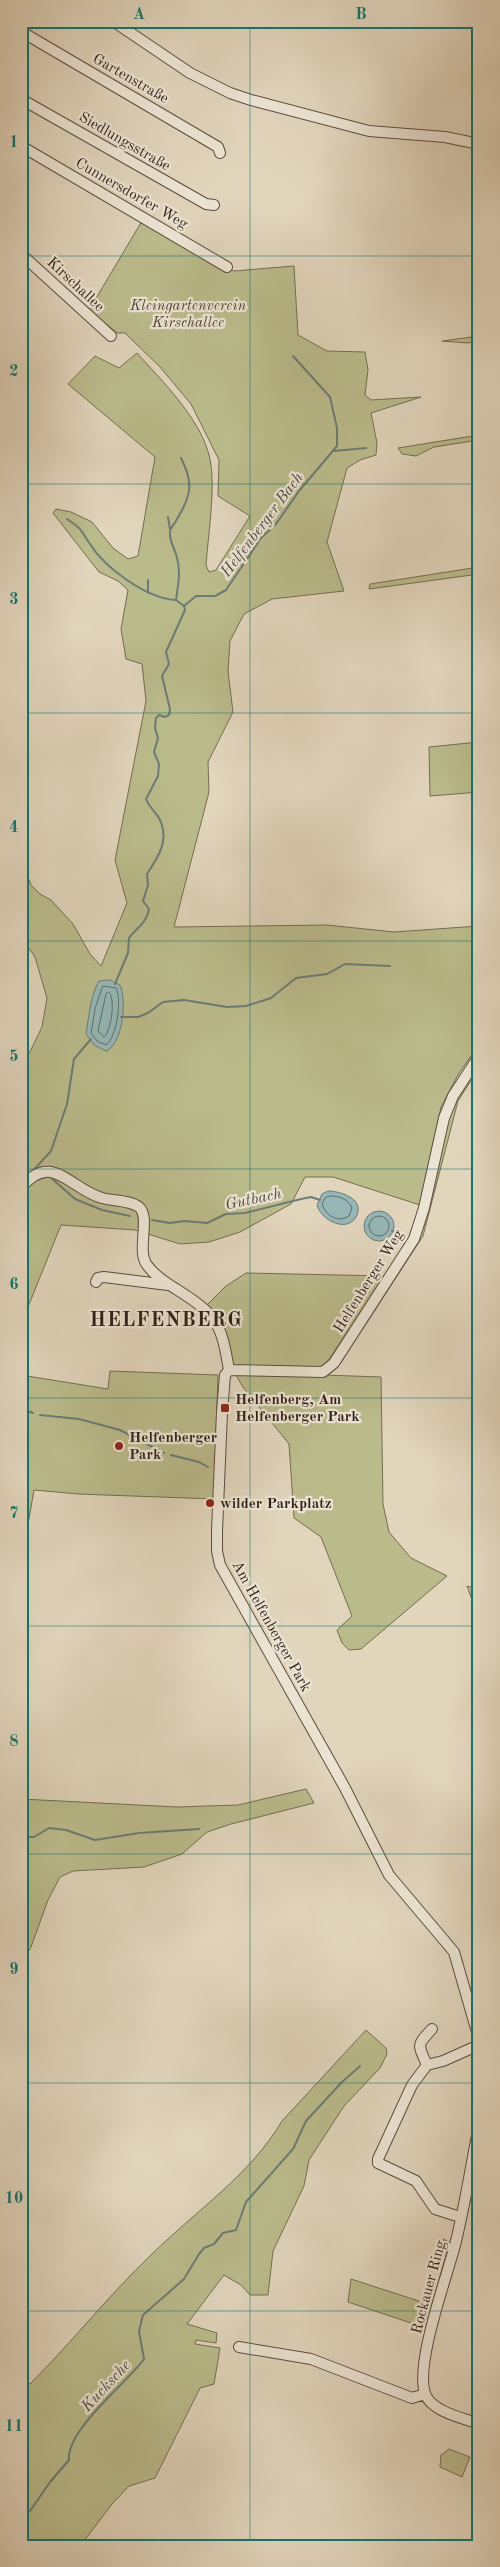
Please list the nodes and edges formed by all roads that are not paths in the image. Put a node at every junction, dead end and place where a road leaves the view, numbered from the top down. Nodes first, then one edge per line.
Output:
1 (29, 21) edge
2 (113, 21) edge
3 (22, 33) edge
4 (21, 99) edge
5 (479, 144) edge
6 (21, 146) edge
7 (220, 153) dead end
8 (214, 205) dead end
9 (21, 254) edge
10 (227, 266) dead end
11 (111, 336) dead end
12 (479, 1056) edge
13 (21, 1188) edge
14 (146, 1264) junction
15 (134, 1279) junction
16 (96, 1282) dead end
17 (169, 1285) junction
18 (229, 1370) junction
19 (432, 2029) dead end
20 (479, 2039) edge
21 (479, 2044) edge
22 (427, 2064) junction
23 (479, 2126) edge
24 (460, 2218) junction
25 (239, 2347) dead end
26 (425, 2394) junction
27 (479, 2424) edge

1 - 3 street
2 - 5 street
3 - 7 street, Gartenstraße
4 - 8 street, Siedlungsstraße
6 - 10 street, Cunnersdorfer Weg
9 - 11 street, Kirschallee
12 - 18 street, Helfenberger Weg
13 - 14 street
14 - 15 street
14 - 17 street, Am Helfenberger Park
15 - 16 street, Am Helfenberger Park
15 - 17 street, Am Helfenberger Park
17 - 18 street, Am Helfenberger Park
18 - 20 street, Am Helfenberger Park
19 - 22 street
21 - 22 street
22 - 24 street
23 - 24 street, Rockauer Ring
24 - 26 street, Rockauer Ring
25 - 26 street
26 - 27 street

